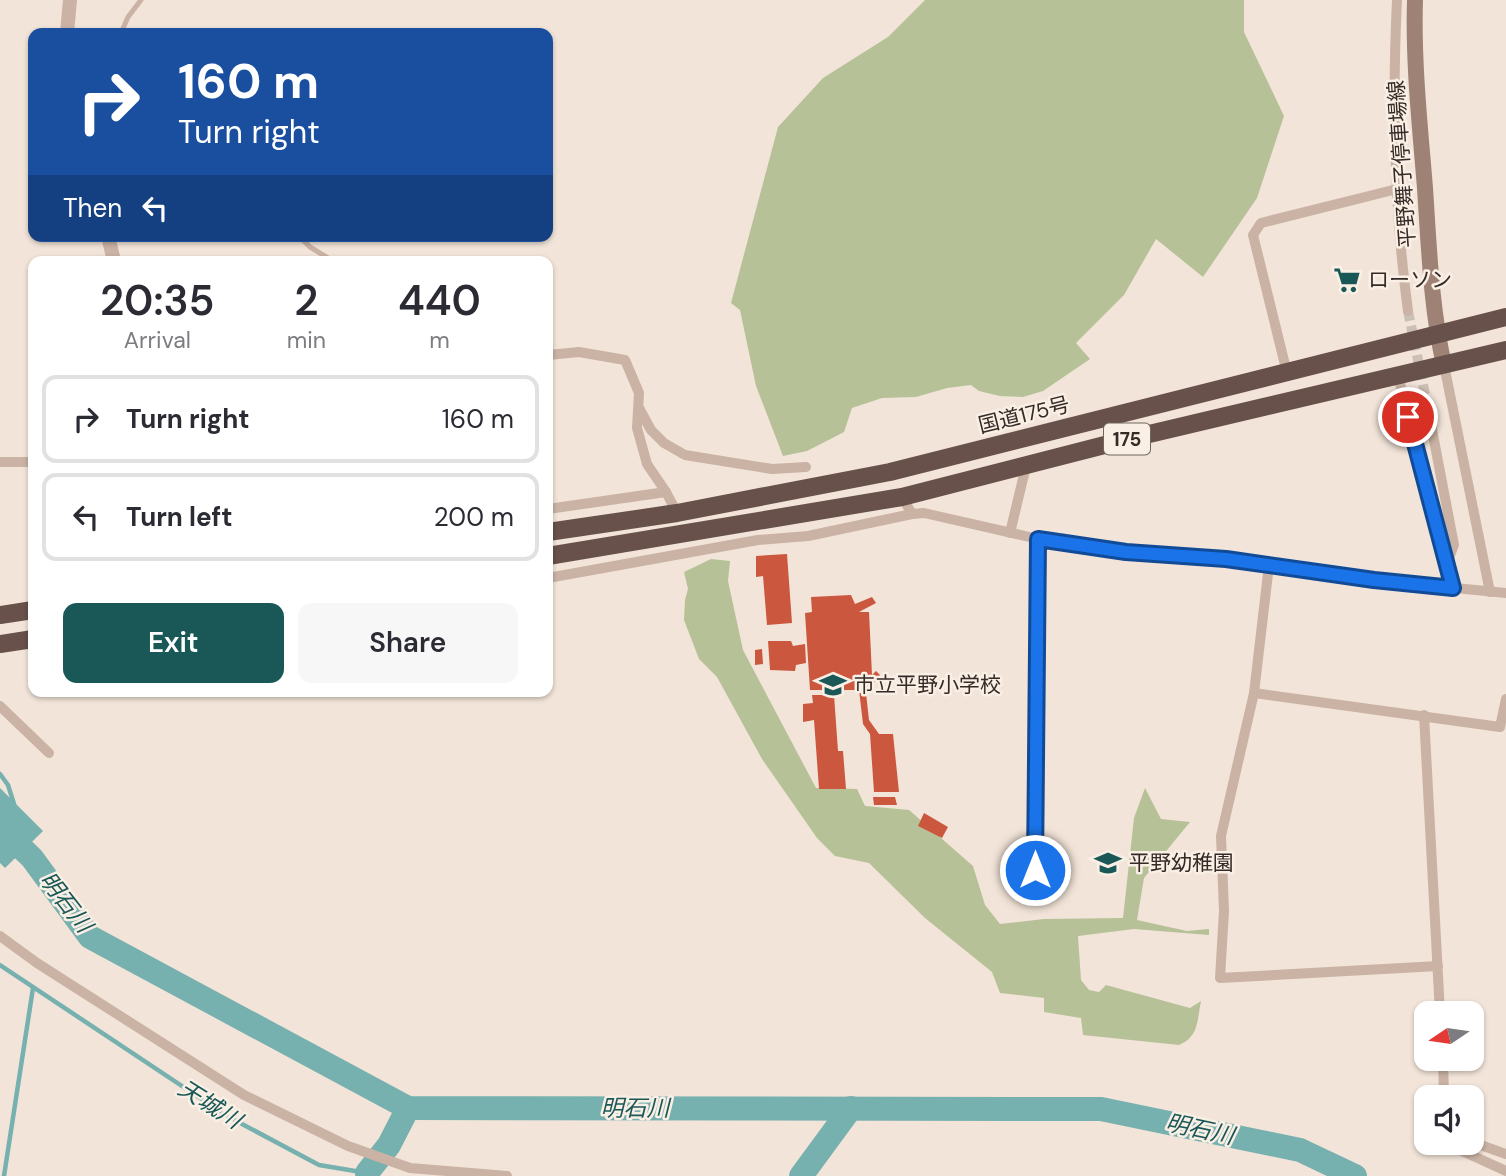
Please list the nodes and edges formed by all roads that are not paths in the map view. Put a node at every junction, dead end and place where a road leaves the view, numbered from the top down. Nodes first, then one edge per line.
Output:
1 (70, 0) edge
2 (141, 0) edge
3 (1397, 0) edge
4 (1415, 0) edge
5 (67, 28) edge
6 (123, 28) edge
7 (1416, 70) junction
8 (1394, 74) junction
9 (1397, 189) junction
10 (305, 242) edge
11 (325, 256) edge
12 (1408, 311) tunnel mouth
13 (1506, 317) edge
14 (1437, 335) junction
15 (1506, 350) edge
16 (553, 355) edge
17 (1444, 365) junction
18 (1287, 373) junction
19 (1398, 376) junction
20 (638, 407) junction
21 (1429, 415) tunnel mouth
22 (0, 462) edge
23 (28, 462) edge
24 (1026, 466) junction
25 (806, 467) dead end
26 (666, 492) junction
27 (902, 497) junction
28 (553, 508) edge
29 (677, 513) junction
30 (912, 514) junction
31 (553, 531) edge
32 (1010, 533) junction
33 (1038, 539) junction
34 (553, 555) edge
35 (1447, 563) junction
36 (1269, 565) junction
37 (553, 577) edge
38 (1453, 588) junction
39 (1490, 592) junction
40 (1506, 593) edge
41 (28, 611) edge
42 (0, 615) edge
43 (28, 640) edge
44 (0, 645) edge
45 (1254, 693) junction
46 (1506, 699) edge
47 (0, 706) edge
48 (1424, 715) junction
49 (1503, 731) edge
50 (49, 753) dead end
51 (1035, 870) dead end
52 (0, 936) edge
53 (1438, 966) junction
54 (1439, 1001) edge
55 (1484, 1146) edge
56 (1506, 1154) edge
57 (1471, 1155) edge
58 (1506, 1171) edge
59 (507, 1176) edge

1 - 5 street
2 - 6 lane
3 - 8 street
4 - 7 main road, 平野舞子停車場線
7 - 8 street
7 - 14 main road, 平野舞子停車場線
8 - 9 street
9 - 12 street
9 - 18 street
10 - 11 lane
13 - 14 highway, 国道175号 / 175
14 - 17 main road, 平野舞子停車場線
14 - 18 highway, 国道175号 / 175
15 - 17 highway, 175
16 - 20 street
17 - 19 highway, 175
17 - 39 street
18 - 29 highway, 国道175号 / 175
19 - 24 highway, 175
19 - 35 street
20 - 25 street
20 - 26 street
21 - 35 street
22 - 23 street
24 - 27 highway, 175
24 - 32 street
26 - 28 street
26 - 29 street
27 - 30 street
27 - 34 highway, 175
29 - 31 highway, 国道175号 / 175
30 - 32 street
30 - 37 street
32 - 33 street
33 - 36 street
33 - 51 street
35 - 38 street
36 - 38 street
36 - 45 street
38 - 39 street
39 - 40 street
41 - 42 highway
43 - 44 highway
45 - 48 street
45 - 53 street
46 - 49 street
47 - 50 street
48 - 49 street
48 - 53 street
52 - 59 street
53 - 54 street
55 - 56 street
57 - 58 street

